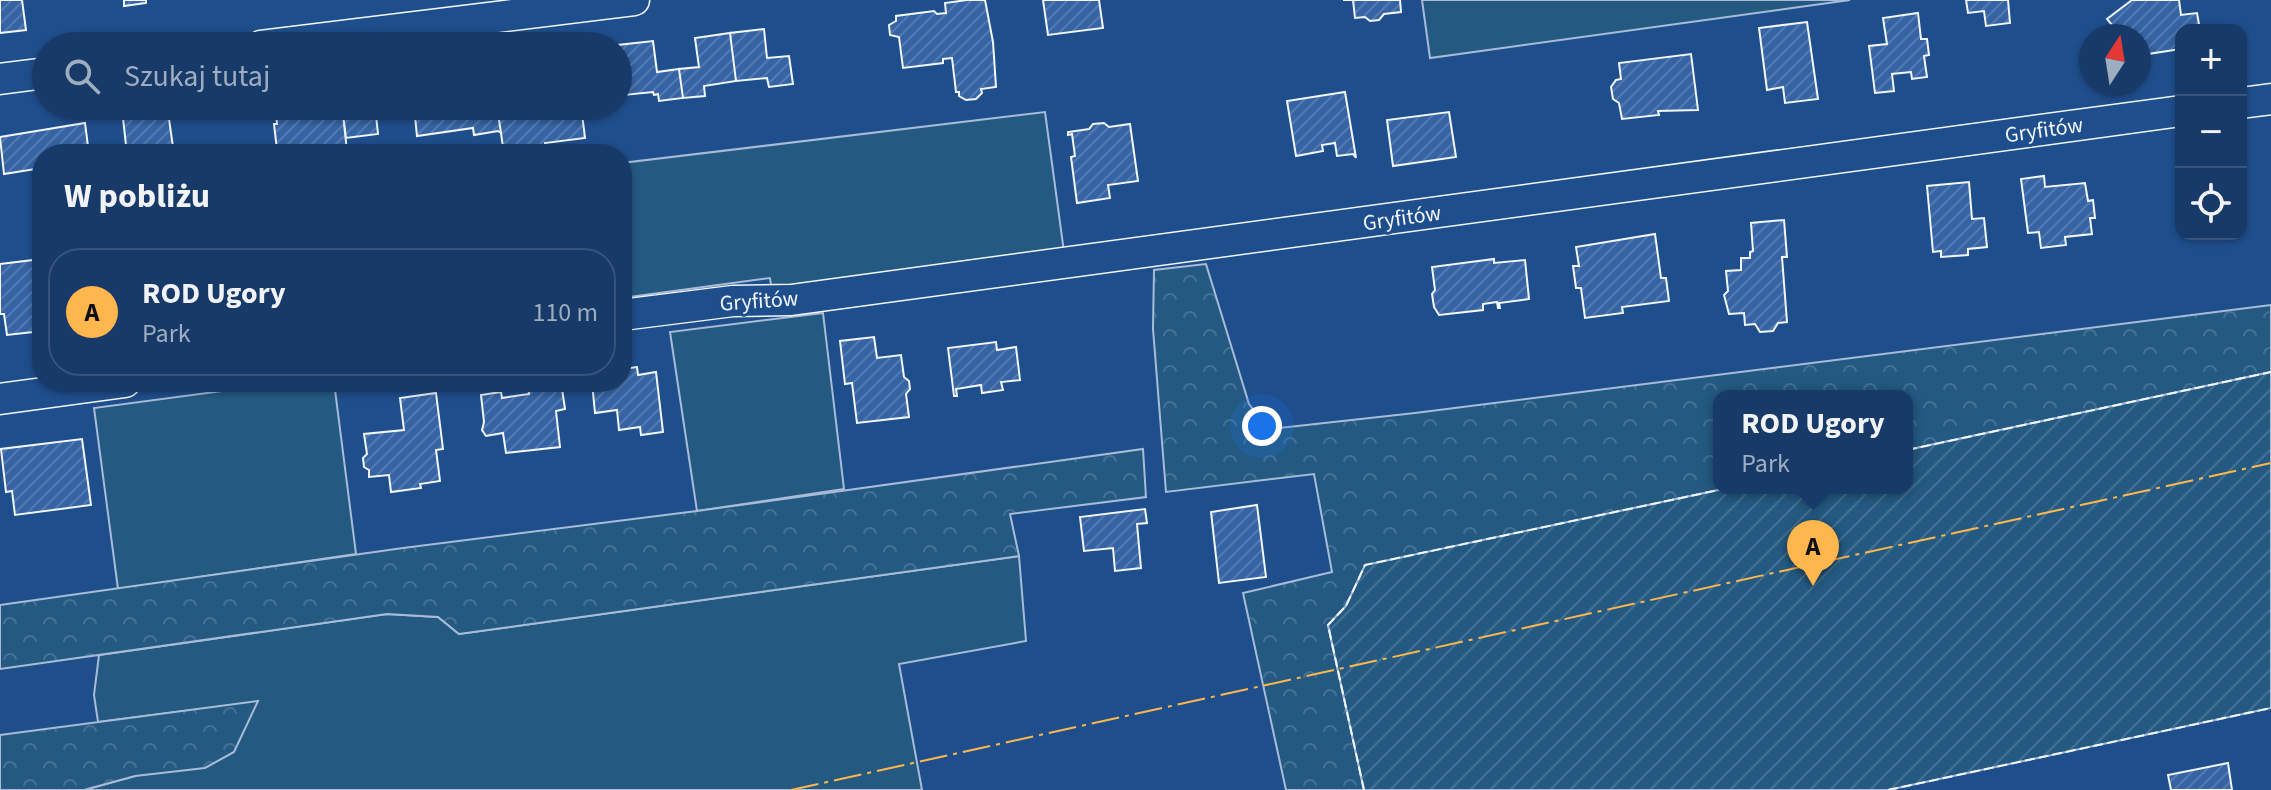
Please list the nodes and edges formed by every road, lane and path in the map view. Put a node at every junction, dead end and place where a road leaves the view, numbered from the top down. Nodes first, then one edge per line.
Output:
1 (634, 0) edge
2 (375, 32) edge
3 (32, 75) edge
4 (0, 79) edge
5 (2271, 99) edge
6 (2247, 102) edge
7 (2175, 112) edge
8 (632, 314) edge
9 (51, 392) edge
10 (0, 399) edge

1 - 2 street
3 - 4 street
5 - 6 street
7 - 8 street, Gryfitów
9 - 10 street

